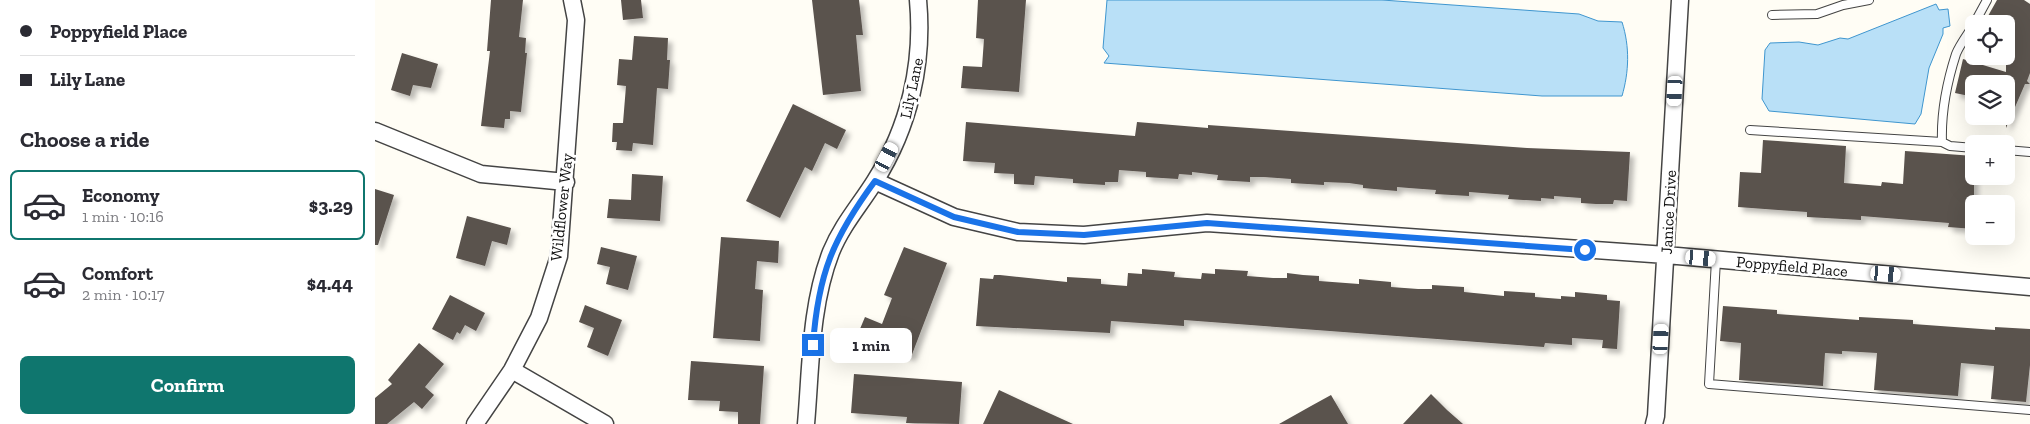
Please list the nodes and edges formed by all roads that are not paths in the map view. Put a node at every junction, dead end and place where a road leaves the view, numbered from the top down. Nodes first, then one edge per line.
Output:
1 (572, 0) edge
2 (918, 0) edge
3 (1680, 0) edge
4 (1869, 0) edge
5 (1987, 0) edge
6 (1842, 3) edge
7 (1772, 15) dead end
8 (1979, 15) edge
9 (1965, 39) edge
10 (1750, 130) dead end
11 (375, 131) edge
12 (1942, 142) junction
13 (1965, 147) edge
14 (2015, 151) edge
15 (2030, 152) edge
16 (875, 181) junction
17 (566, 182) junction
18 (1666, 255) junction
19 (1716, 260) junction
20 (2030, 287) edge
21 (512, 370) junction
22 (2030, 410) edge
23 (475, 424) edge
24 (605, 424) edge
25 (806, 424) edge
26 (1653, 424) edge

1 - 17 street, Wildflower Way
2 - 16 street, Lily Lane
3 - 18 street, Janice Drive
4 - 6 lane
5 - 8 lane
6 - 7 lane
9 - 12 lane
10 - 12 lane
11 - 17 street
12 - 13 lane
14 - 15 lane
16 - 18 street, Poppyfield Place
16 - 25 street, Lily Lane
17 - 21 street, Wildflower Way
18 - 19 street, Poppyfield Place
18 - 26 street, Janice Drive
19 - 20 street, Poppyfield Place
19 - 22 lane
21 - 23 street, Wildflower Way
21 - 24 street

